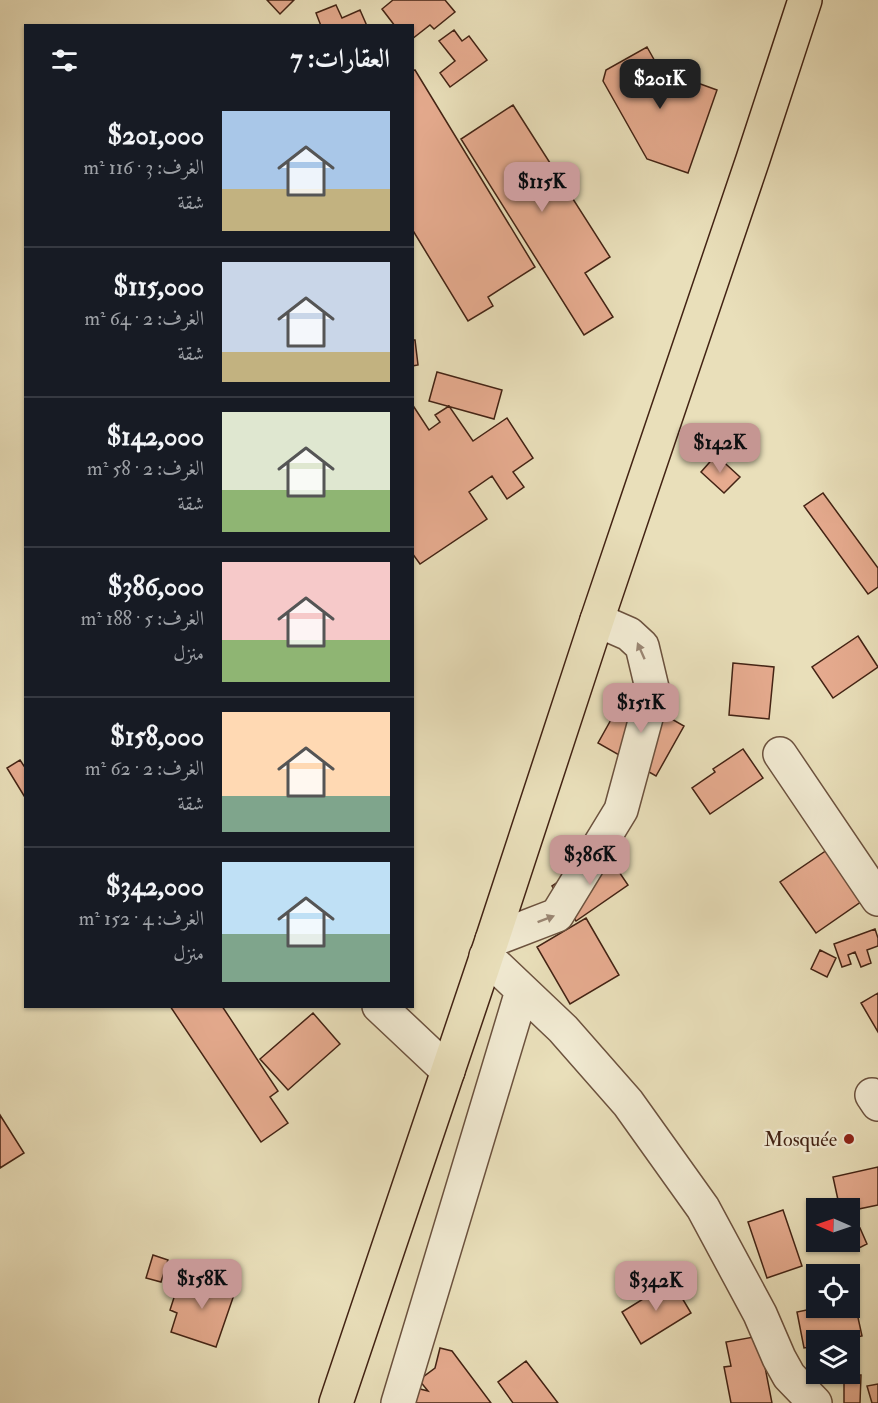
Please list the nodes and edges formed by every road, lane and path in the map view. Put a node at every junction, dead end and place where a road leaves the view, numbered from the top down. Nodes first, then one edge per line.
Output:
1 (805, 0) edge
2 (597, 620) junction
3 (780, 754) dead end
4 (878, 899) edge
5 (489, 948) junction
6 (522, 991) junction
7 (381, 1008) edge
8 (448, 1071) junction
9 (336, 1403) edge
10 (398, 1403) edge
11 (815, 1403) edge

1 - 2 main road
2 - 5 main road
5 -> 2 street
3 - 4 street
5 - 6 street
5 - 8 main road
6 - 10 street
6 - 11 street
7 - 8 street
8 - 9 main road

